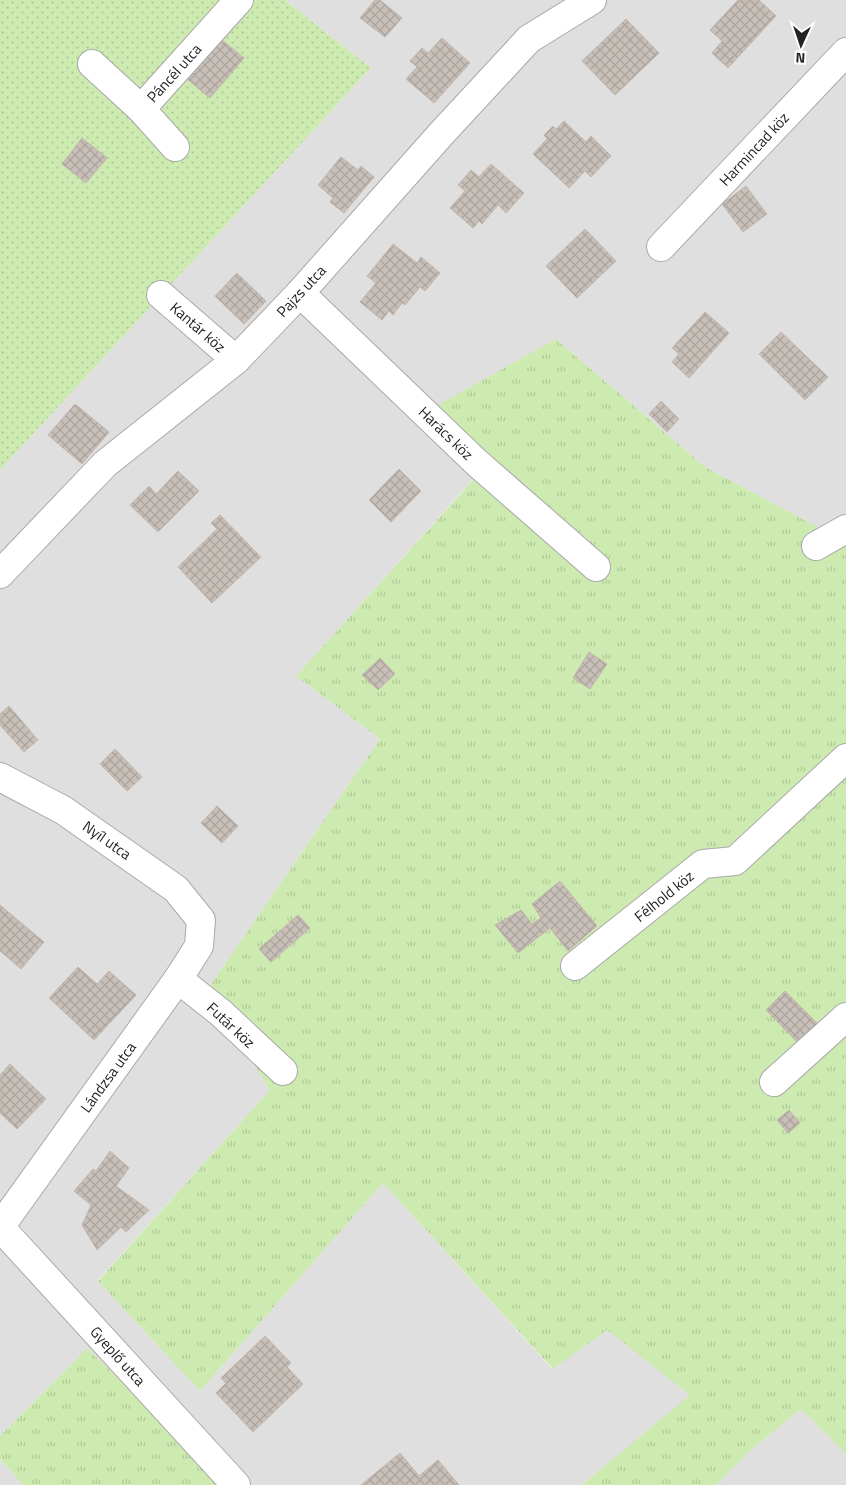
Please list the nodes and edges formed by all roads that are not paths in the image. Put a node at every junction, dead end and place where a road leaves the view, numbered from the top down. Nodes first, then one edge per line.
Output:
1 (239, 0) edge
2 (592, 0) edge
3 (846, 52) edge
4 (92, 64) dead end
5 (142, 109) junction
6 (175, 147) dead end
7 (661, 247) dead end
8 (300, 293) junction
9 (161, 295) dead end
10 (236, 360) junction
11 (846, 529) edge
12 (816, 546) dead end
13 (596, 567) dead end
14 (0, 574) edge
15 (846, 758) edge
16 (0, 777) edge
17 (201, 920) joint
18 (575, 966) dead end
19 (178, 979) junction
20 (846, 1017) edge
21 (283, 1072) dead end
22 (774, 1082) dead end
23 (0, 1227) edge
24 (236, 1485) edge

1 - 5 street, Páncél utca
2 - 8 street, Pajzs utca
3 - 7 street, Harmincad köz
4 - 5 street
5 - 6 street, Páncél utca
8 - 10 street, Pajzs utca
8 - 13 street, Harács köz
9 - 10 street, Kantár köz
10 - 14 street, Pajzs utca
11 - 12 street
15 - 18 street, Félhold köz
16 - 17 street, Nyíl utca
17 - 19 street, Lándzsa utca
19 - 21 street, Futár köz
19 - 23 street, Lándzsa utca
20 - 22 street
23 - 24 street, Gyeplő utca

